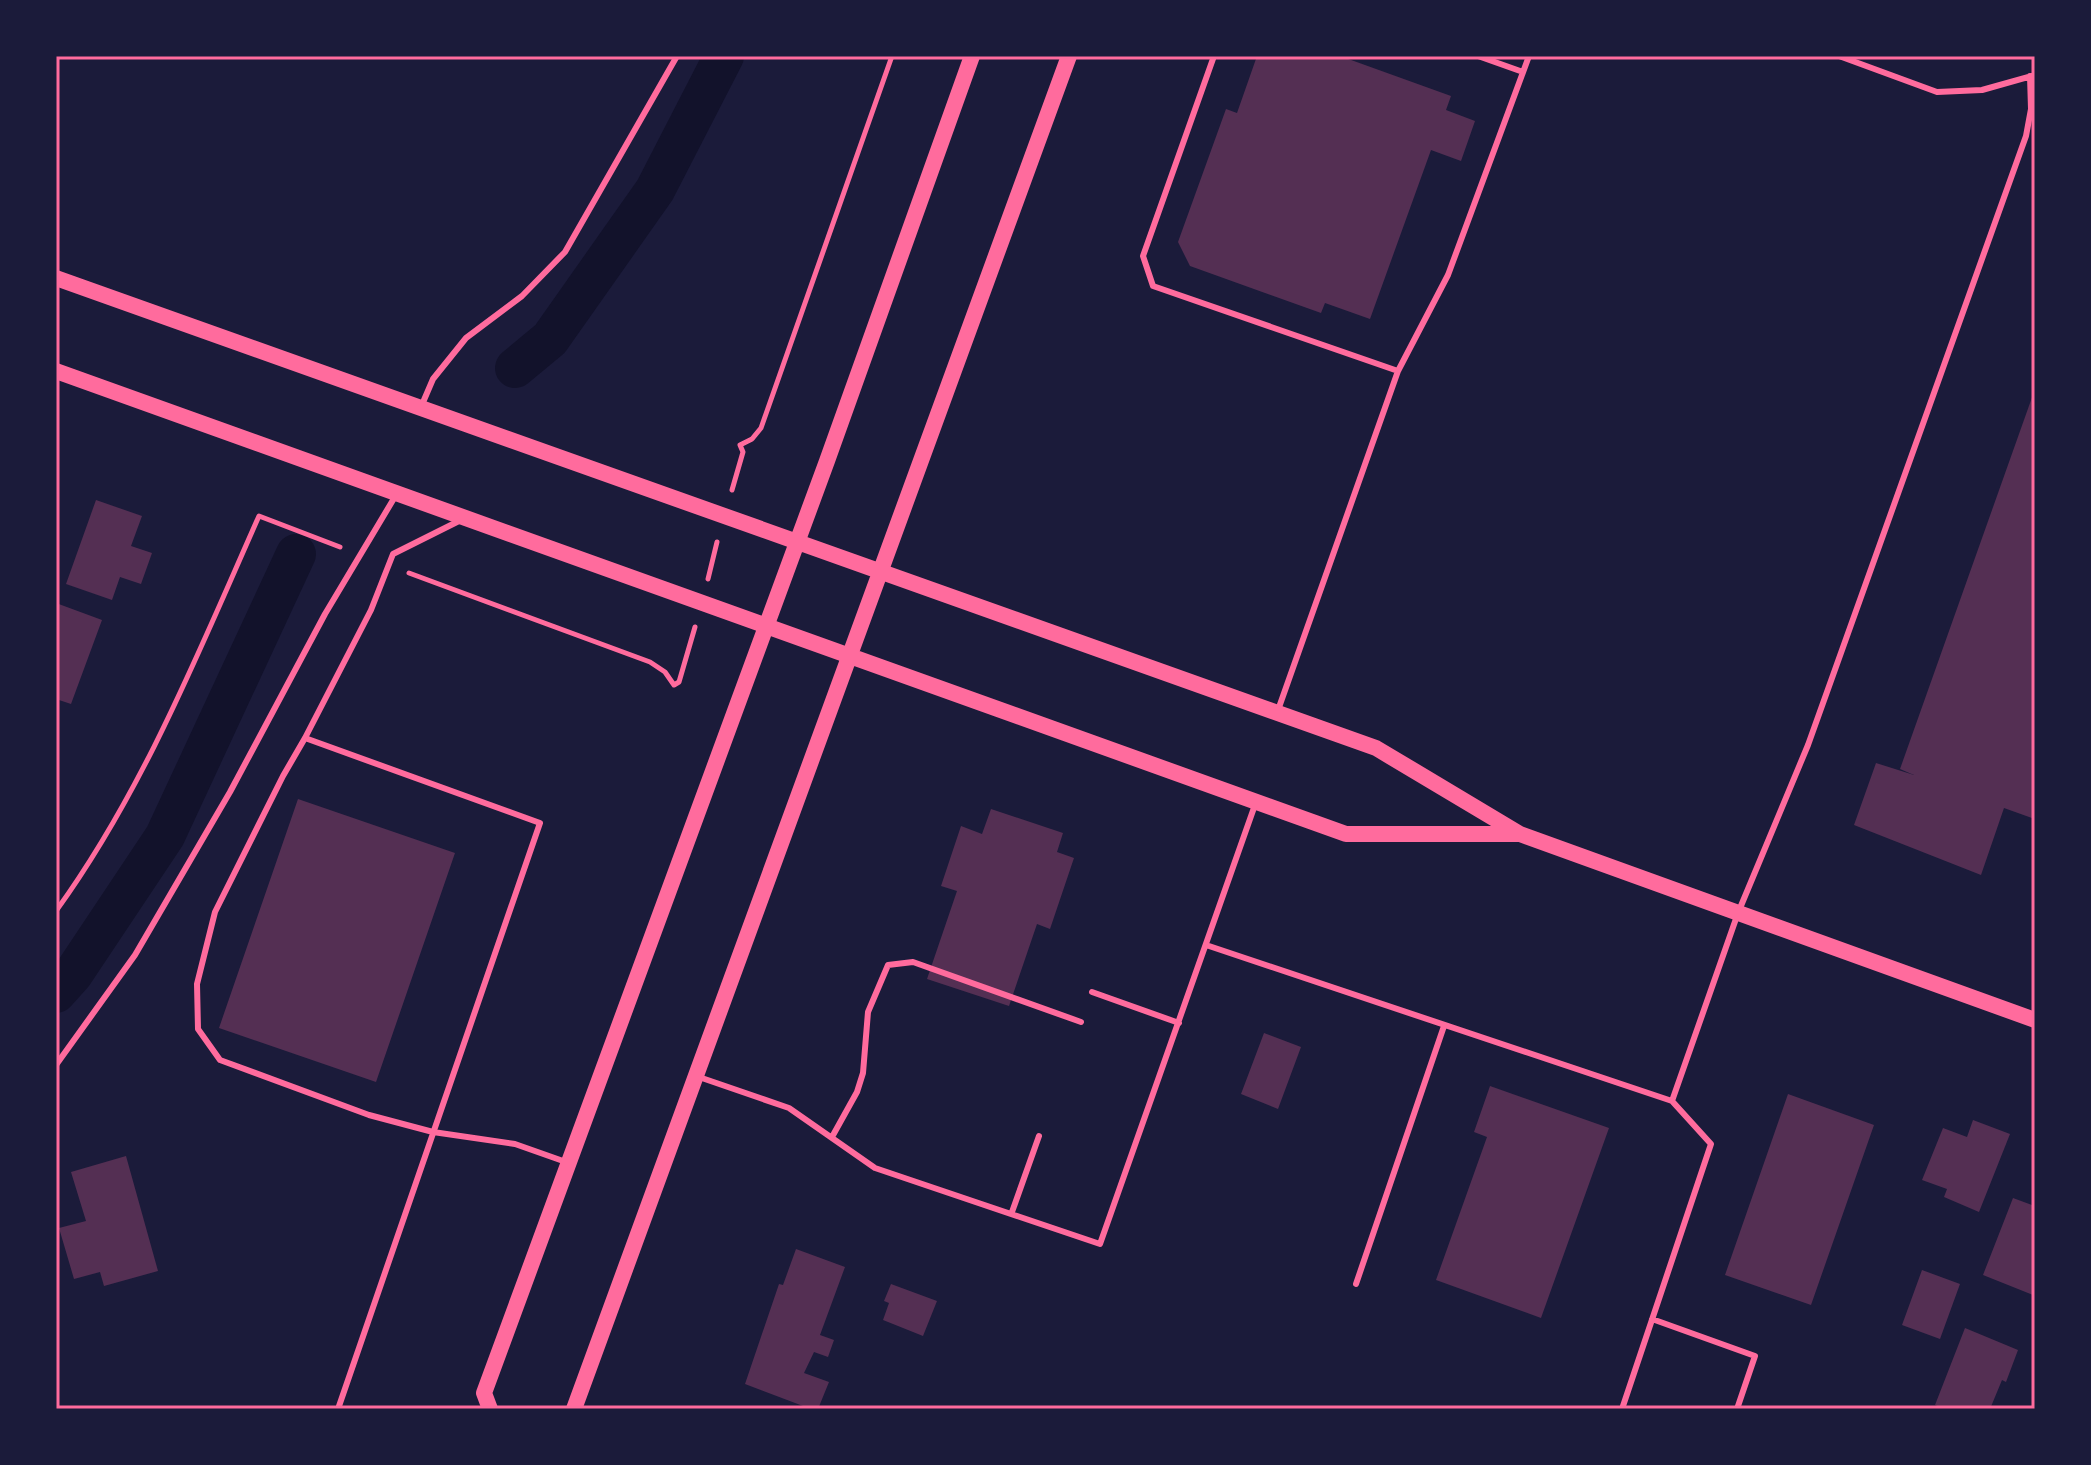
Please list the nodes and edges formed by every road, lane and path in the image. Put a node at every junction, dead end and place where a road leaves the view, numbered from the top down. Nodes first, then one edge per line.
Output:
1 (677, 56) edge
2 (892, 56) edge
3 (972, 56) edge
4 (1069, 56) edge
5 (1214, 56) edge
6 (1478, 56) edge
7 (1529, 56) edge
8 (1839, 56) edge
9 (1523, 72) junction
10 (2033, 76) edge
11 (56, 278) edge
12 (56, 371) edge
13 (1398, 371) junction
14 (420, 409) junction
15 (397, 493) junction
16 (724, 516) junction
17 (465, 518) junction
18 (797, 542) junction
19 (359, 555) junction
20 (389, 566) junction
21 (880, 572) junction
22 (702, 603) junction
23 (765, 626) junction
24 (850, 656) junction
25 (1277, 713) junction
26 (305, 738) junction
27 (1256, 802) junction
28 (1520, 834) junction
29 (56, 911) edge
30 (1738, 913) junction
31 (1206, 945) junction
32 (1092, 992) dead end
33 (2035, 1020) edge
34 (1081, 1022) dead end
35 (1179, 1023) junction
36 (1444, 1026) junction
37 (56, 1065) edge
38 (696, 1076) junction
39 (1672, 1101) junction
40 (433, 1132) junction
41 (1039, 1136) dead end
42 (832, 1137) junction
43 (569, 1163) junction
44 (1012, 1212) junction
45 (1356, 1284) dead end
46 (1652, 1319) junction
47 (338, 1409) edge
48 (490, 1409) edge
49 (574, 1409) edge
50 (1622, 1409) edge
51 (1737, 1409) edge

1 - 14 lane
2 - 16 path
3 - 18 main road
4 - 21 main road
5 - 13 lane
6 - 9 lane
7 - 9 lane
8 - 10 lane
9 - 13 lane
10 - 30 lane
11 - 14 main road
12 - 15 main road
13 - 25 lane
14 - 16 main road
15 - 17 main road
15 - 19 lane
16 - 18 main road
16 - 22 path
17 - 20 lane
17 - 22 main road
18 - 21 main road
18 - 23 main road
19 - 29 path
19 - 37 lane
20 - 22 path
20 - 26 lane
21 - 24 main road
21 - 25 main road
22 - 23 main road
23 - 24 main road
23 - 43 main road
24 - 27 main road
24 - 38 main road
25 - 28 main road
26 - 40 lane
26 - 40 lane
27 - 28 main road
27 - 31 lane
28 - 30 main road
30 - 33 main road
30 - 39 lane
31 - 35 lane
31 - 36 lane
32 - 35 lane
34 - 42 lane
35 - 44 lane
36 - 39 lane
36 - 45 lane
38 - 42 lane
38 - 49 main road
39 - 46 lane
40 - 43 lane
40 - 47 lane
41 - 44 lane
42 - 44 lane
43 - 48 main road
46 - 50 lane
46 - 51 lane

